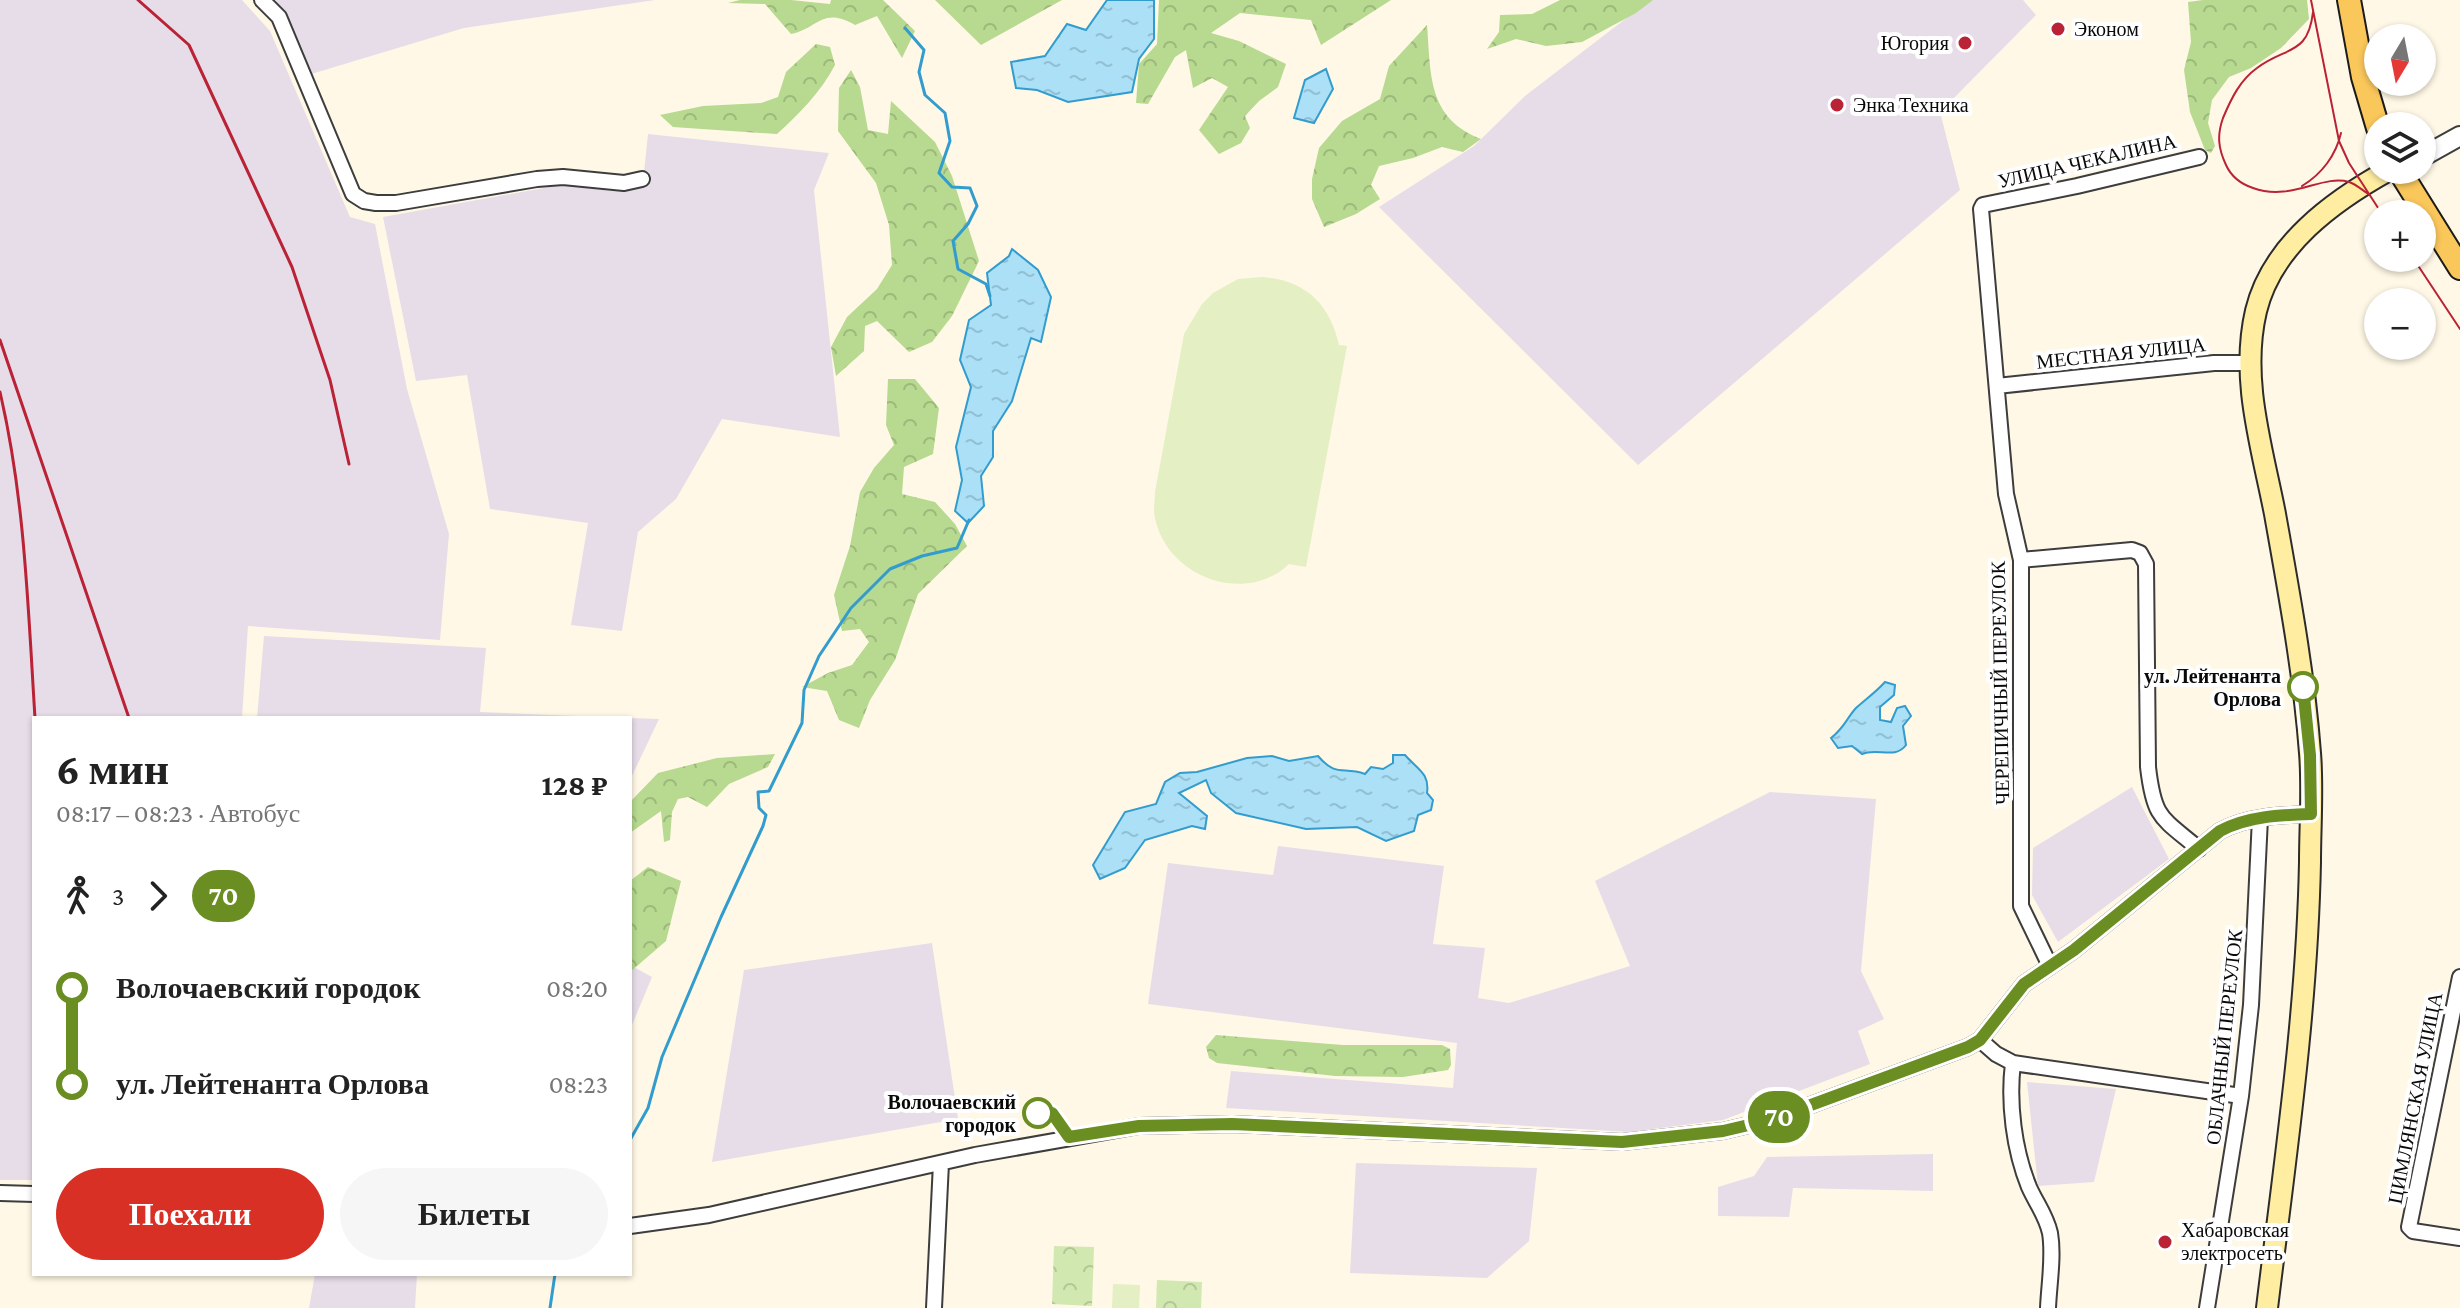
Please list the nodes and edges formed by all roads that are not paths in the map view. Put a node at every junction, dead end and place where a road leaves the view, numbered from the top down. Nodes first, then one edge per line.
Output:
1 (262, 0) edge
2 (2349, 0) edge
3 (2373, 112) edge
4 (2460, 136) edge
5 (2436, 149) edge
6 (2199, 157) dead end
7 (642, 179) dead end
8 (2368, 184) edge
9 (2408, 184) edge
10 (1983, 205) joint
11 (2460, 268) edge
12 (2250, 363) junction
13 (1997, 386) junction
14 (2021, 560) junction
15 (2311, 814) junction
16 (2260, 818) junction
17 (2199, 849) junction
18 (2050, 966) junction
19 (2460, 977) edge
20 (1980, 1040) junction
21 (2013, 1063) junction
22 (2241, 1096) junction
23 (941, 1163) junction
24 (0, 1193) edge
25 (32, 1194) edge
26 (632, 1226) edge
27 (2460, 1238) edge
28 (934, 1308) edge
29 (2048, 1308) edge
30 (2207, 1308) edge
31 (2267, 1308) edge

1 - 7 street
2 - 3 main road
4 - 5 street
6 - 10 street, УЛИЦА ЧЕКАЛИНА
8 - 12 main road
9 - 11 main road
10 - 13 street, ЧЕРЕПИЧНЫЙ ПЕРЕУЛОК
12 - 13 street, МЕСТНАЯ УЛИЦА
12 - 15 main road
13 - 14 street, ЧЕРЕПИЧНЫЙ ПЕРЕУЛОК
14 - 17 street
14 - 18 street, ЧЕРЕПИЧНЫЙ ПЕРЕУЛОК
15 - 16 street
15 - 31 main road
16 - 17 street
16 - 22 street, ОБЛАЧНЫЙ ПЕРЕУЛОК
17 - 18 street
18 - 20 street
19 - 27 street, ЦИМЛЯНСКАЯ УЛИЦА
20 - 21 street
20 - 23 street
21 - 22 street
21 - 29 street
22 - 30 street, ОБЛАЧНЫЙ ПЕРЕУЛОК
23 - 26 street
23 - 28 street
24 - 25 street

